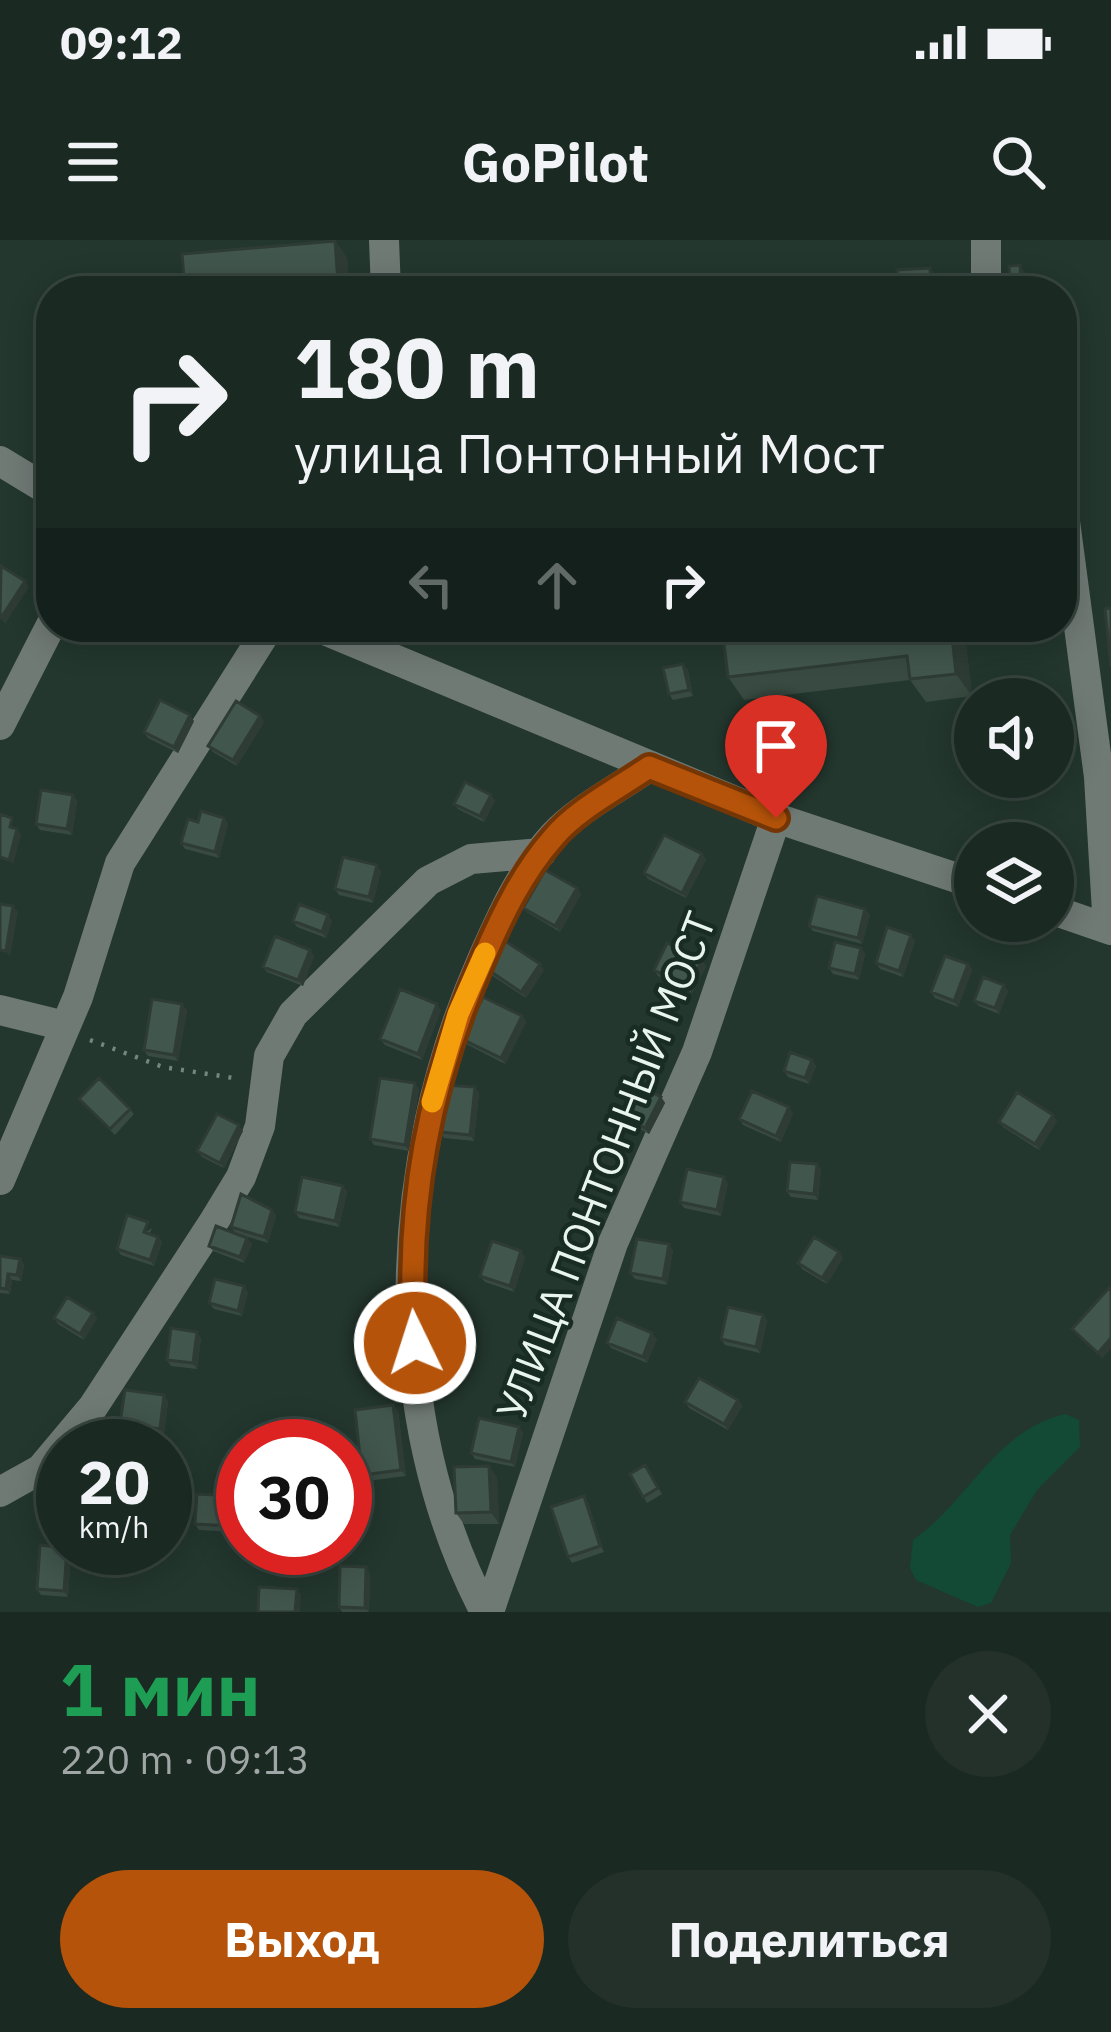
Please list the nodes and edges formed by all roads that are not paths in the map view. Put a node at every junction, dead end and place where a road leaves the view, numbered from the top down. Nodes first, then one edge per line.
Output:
1 (384, 240) edge
2 (982, 243) edge
3 (385, 276) edge
4 (985, 276) edge
5 (0, 461) edge
6 (36, 483) edge
7 (1077, 612) edge
8 (42, 642) edge
9 (260, 642) edge
10 (353, 642) edge
11 (0, 725) edge
12 (649, 767) junction
13 (776, 818) junction
14 (541, 853) junction
15 (954, 877) edge
16 (1074, 917) edge
17 (1109, 929) edge
18 (0, 1010) edge
19 (65, 1026) junction
20 (0, 1180) edge
21 (0, 1492) edge
22 (487, 1612) edge

1 - 3 street
2 - 4 street
5 - 6 street
7 - 17 street
8 - 11 street
9 - 19 street
10 - 12 street
12 - 13 street
12 - 14 street, УЛИЦА ПОНТОННЫЙ МОСТ
13 - 15 street
13 - 22 street, УЛИЦА ПОНТОННЫЙ МОСТ
14 - 21 street
14 - 22 street, УЛИЦА ПОНТОННЫЙ МОСТ
16 - 17 street
18 - 19 street
19 - 20 street

